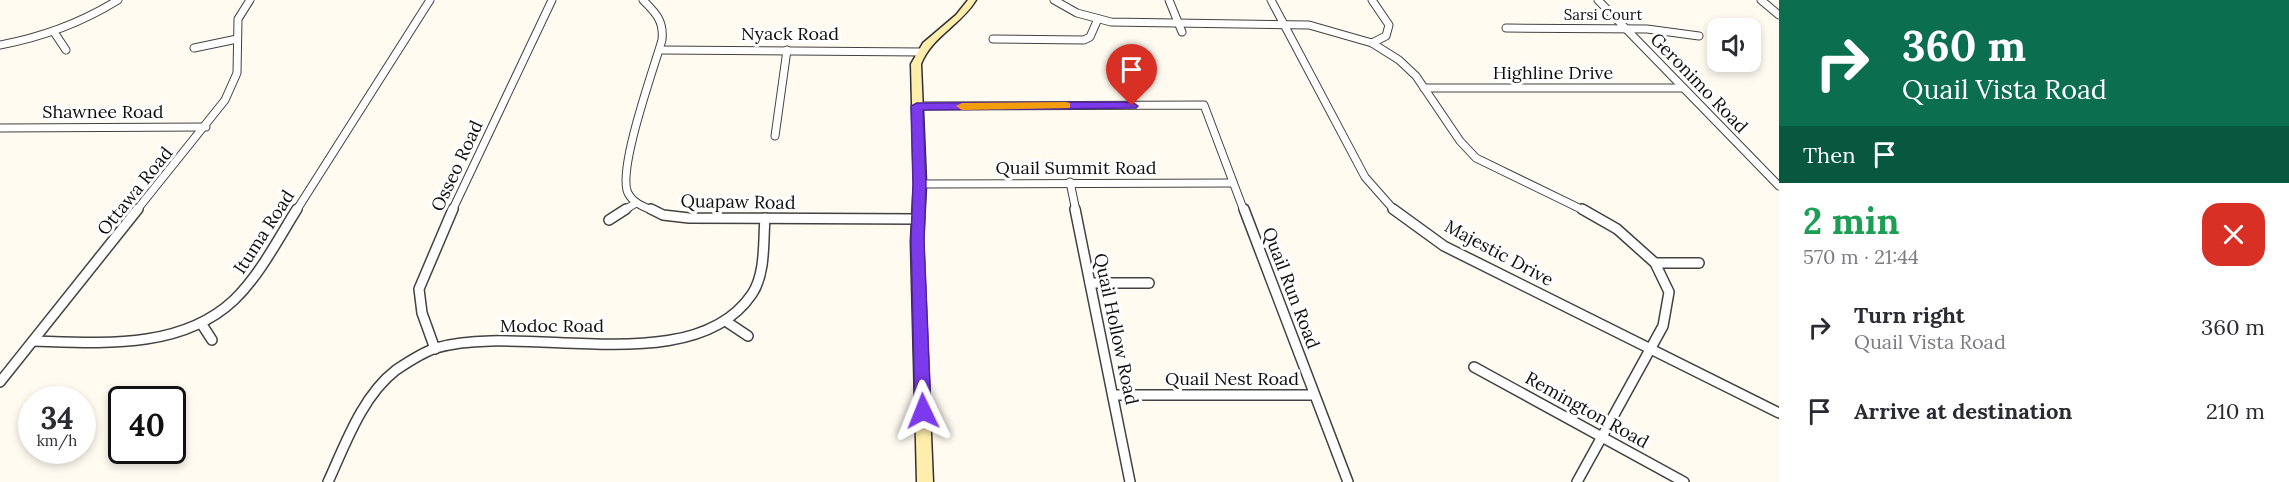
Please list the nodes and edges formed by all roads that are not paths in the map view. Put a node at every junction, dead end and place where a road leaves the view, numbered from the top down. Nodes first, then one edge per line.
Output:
1 (118, 0) edge
2 (250, 0) edge
3 (430, 0) edge
4 (552, 0) edge
5 (643, 0) edge
6 (972, 0) edge
7 (1054, 0) edge
8 (1169, 0) edge
9 (1271, 0) edge
10 (1372, 0) edge
11 (1598, 0) edge
12 (1761, 0) edge
13 (1779, 15) edge
14 (1097, 21) junction
15 (1178, 23) junction
16 (1283, 24) junction
17 (1506, 28) dead end
18 (1625, 28) junction
19 (54, 32) junction
20 (1182, 32) dead end
21 (1699, 36) dead end
22 (237, 39) junction
23 (993, 39) dead end
24 (1372, 43) junction
25 (0, 45) edge
26 (194, 48) dead end
27 (66, 50) dead end
28 (660, 50) junction
29 (787, 50) junction
30 (921, 52) junction
31 (1424, 88) junction
32 (1683, 88) junction
33 (917, 106) junction
34 (206, 127) junction
35 (0, 128) edge
36 (775, 136) dead end
37 (1070, 182) junction
38 (1233, 183) junction
39 (920, 184) junction
40 (1779, 186) edge
41 (636, 203) junction
42 (765, 218) junction
43 (917, 219) junction
44 (609, 220) dead end
45 (1655, 263) junction
46 (1699, 263) dead end
47 (1090, 282) junction
48 (1149, 283) dead end
49 (727, 322) junction
50 (201, 323) junction
51 (748, 336) dead end
52 (212, 340) dead end
53 (33, 341) junction
54 (435, 349) junction
55 (1651, 349) junction
56 (1474, 367) dead end
57 (0, 382) edge
58 (1113, 395) junction
59 (1314, 395) junction
60 (1779, 413) edge
61 (1601, 437) junction
62 (328, 482) edge
63 (925, 482) edge
64 (1130, 482) edge
65 (1348, 482) edge
66 (1576, 482) edge
67 (1684, 482) edge

1 - 19 street
2 - 22 street, Ottawa Road
3 - 50 street, Ituma Road
4 - 54 street, Osseo Road
5 - 28 street
6 - 30 street
7 - 14 street
8 - 15 street
9 - 16 street, Majestic Drive
10 - 24 street
11 - 18 street, Geronimo Road
12 - 13 street
14 - 15 street
14 - 23 street
15 - 16 street
15 - 20 street
16 - 24 street
16 - 55 street, Majestic Drive
17 - 18 street, Sarsi Court
18 - 21 street, Sarsi Court
18 - 32 street, Geronimo Road
19 - 25 street
19 - 27 street
22 - 26 street
22 - 34 street, Ottawa Road
24 - 31 street
28 - 29 street, Nyack Road
28 - 41 street
29 - 30 street, Nyack Road
29 - 36 street
30 - 33 street
31 - 32 street, Highline Drive
31 - 45 street
32 - 40 street, Geronimo Road
33 - 38 street, Quail Run Road
33 - 39 street
34 - 35 street, Shawnee Road
34 - 53 street, Ottawa Road
37 - 38 street, Quail Summit Road
37 - 39 street, Quail Summit Road
37 - 47 street, Quail Hollow Road
38 - 59 street, Quail Run Road
39 - 43 street
41 - 42 street, Quapaw Road
41 - 44 street
42 - 43 street, Quapaw Road
42 - 49 street, Modoc Road
43 - 63 street
45 - 46 street
45 - 55 street
47 - 48 street
47 - 58 street, Quail Hollow Road
49 - 51 street
49 - 54 street, Modoc Road
50 - 52 street
50 - 53 street, Ituma Road
53 - 57 street, Ottawa Road
54 - 62 street, Modoc Road
55 - 60 street, Majestic Drive
55 - 61 street
56 - 61 street, Remington Road
58 - 59 street, Quail Nest Road
58 - 64 street, Quail Hollow Road
59 - 65 street, Quail Run Road
61 - 66 street
61 - 67 street, Remington Road

